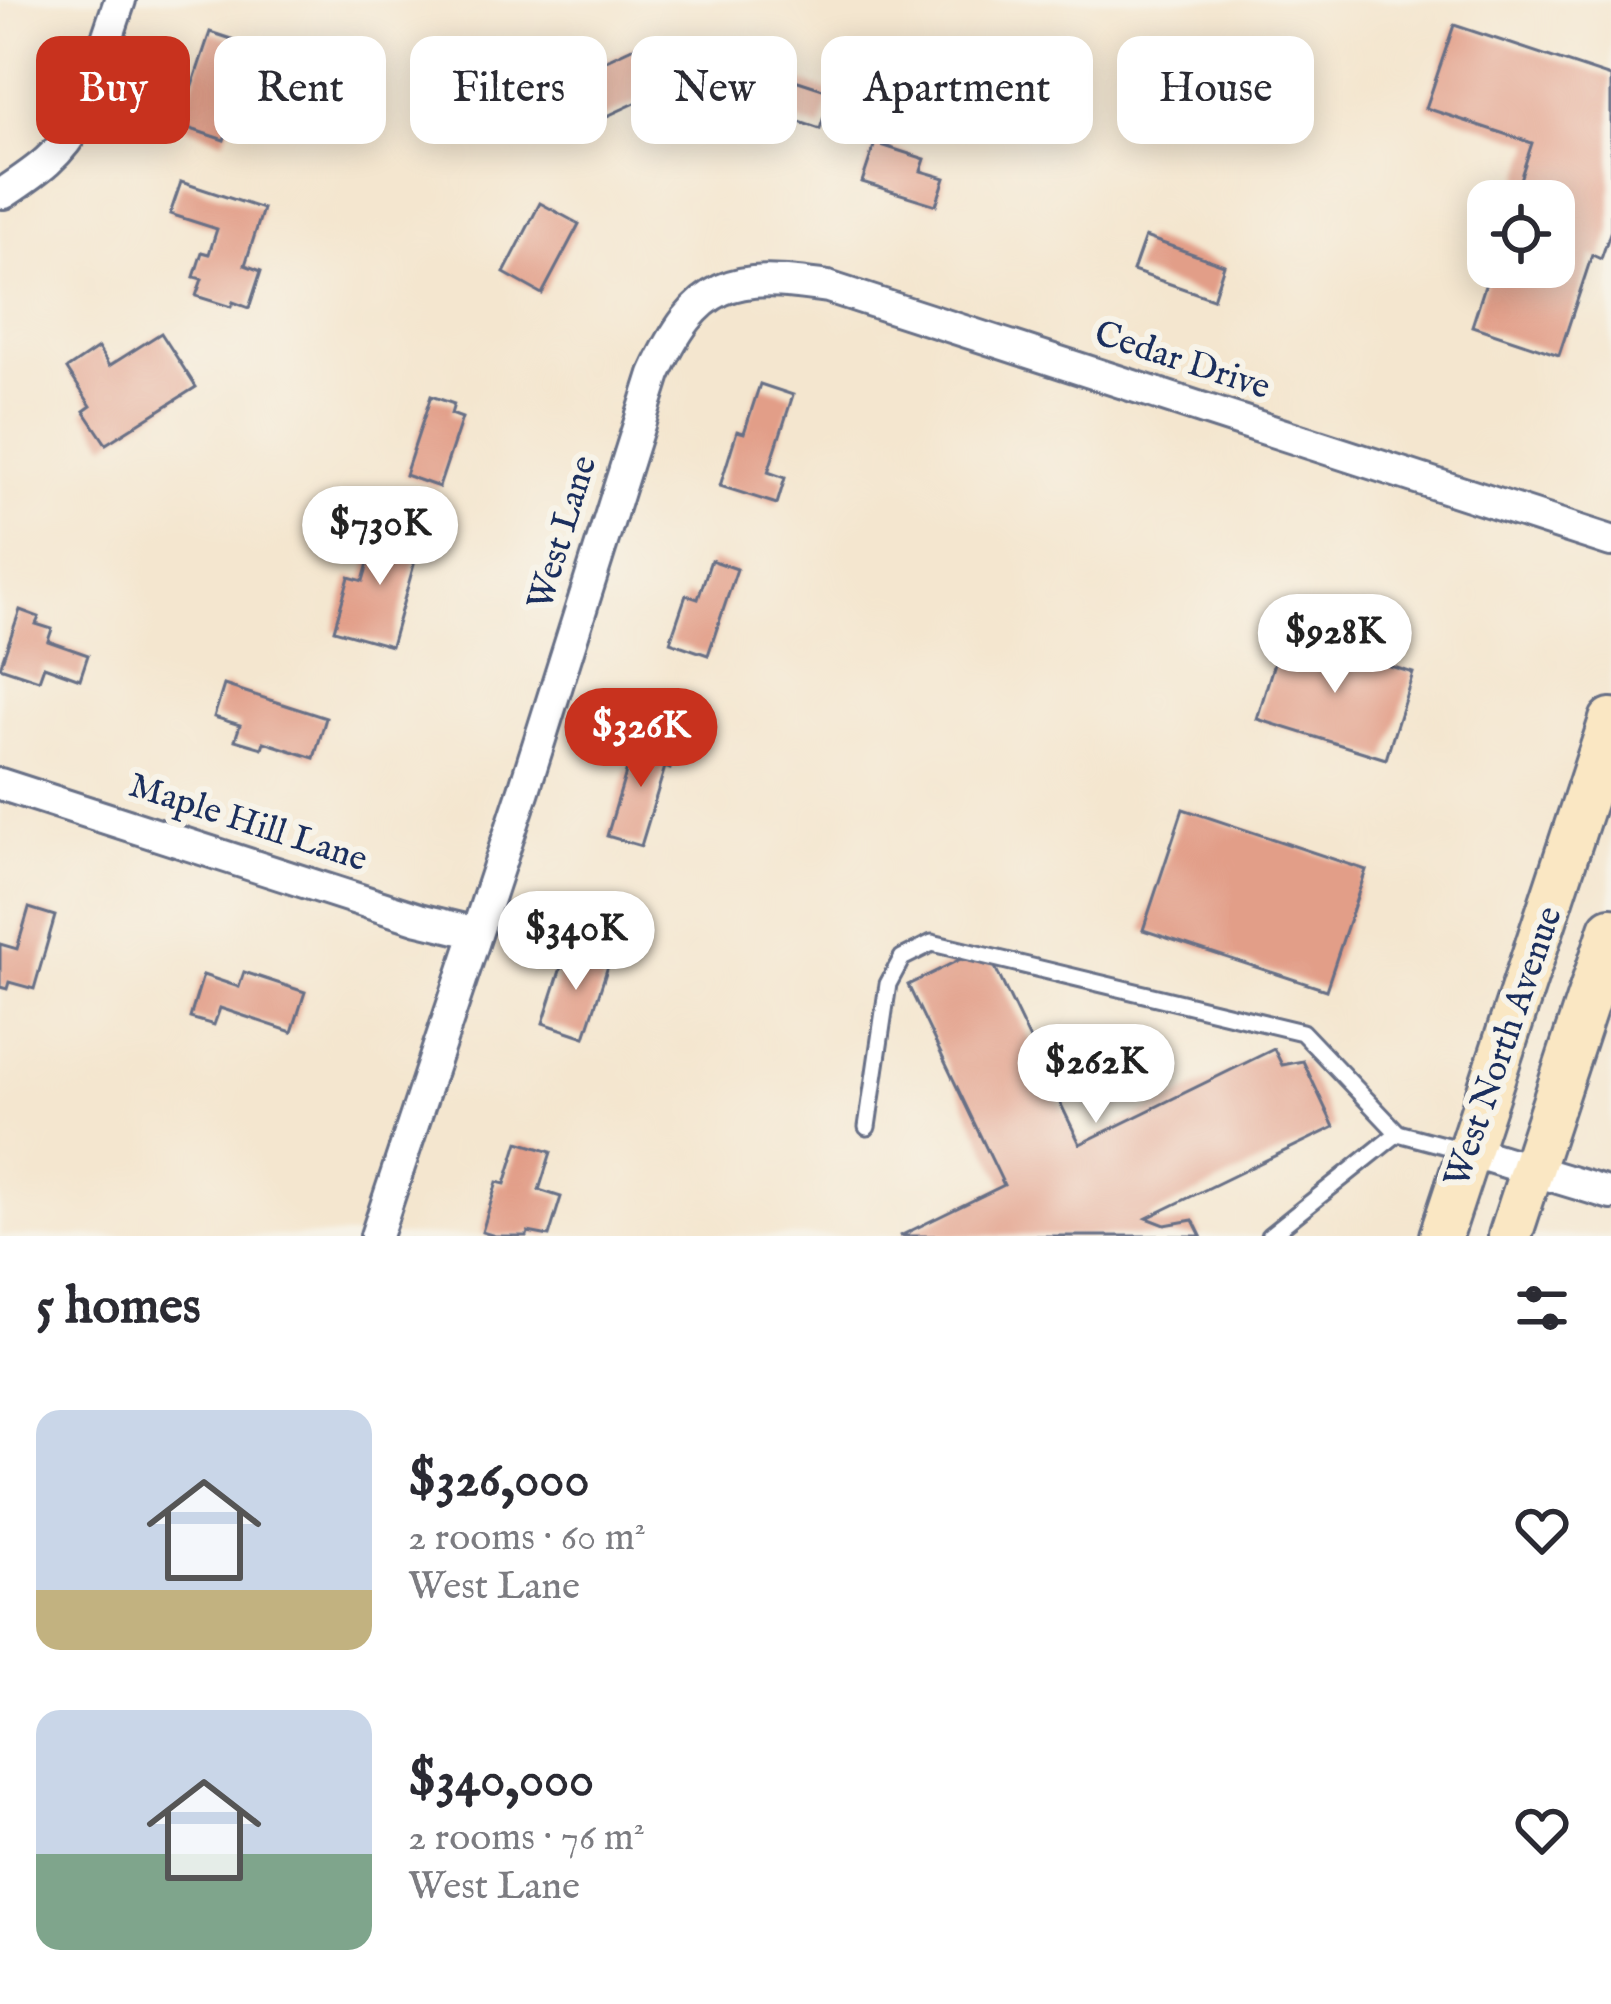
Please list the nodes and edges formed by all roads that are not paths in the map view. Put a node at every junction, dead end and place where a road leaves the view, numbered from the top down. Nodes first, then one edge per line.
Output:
1 (120, 0) edge
2 (4, 193) dead end
3 (725, 287) joint
4 (1611, 541) edge
5 (1611, 720) edge
6 (0, 784) edge
7 (1599, 799) edge
8 (1611, 929) edge
9 (473, 932) junction
10 (867, 1126) dead end
11 (1398, 1132) junction
12 (1469, 1151) junction
13 (1533, 1170) junction
14 (1611, 1194) edge
15 (376, 1236) edge
16 (1269, 1236) edge
17 (1441, 1236) edge
18 (1510, 1236) edge

1 - 2 street
3 - 4 street, Cedar Drive
3 - 9 street, West Lane
5 - 7 main road, West North Avenue
6 - 9 street, Maple Hill Lane
7 - 12 main road, West North Avenue
8 - 13 main road, West North Avenue
9 - 15 street, West Lane
10 - 11 lane
11 - 12 lane
11 - 16 lane
12 - 13 street
12 - 17 main road, West North Avenue
13 - 14 street
13 - 18 main road, West North Avenue

